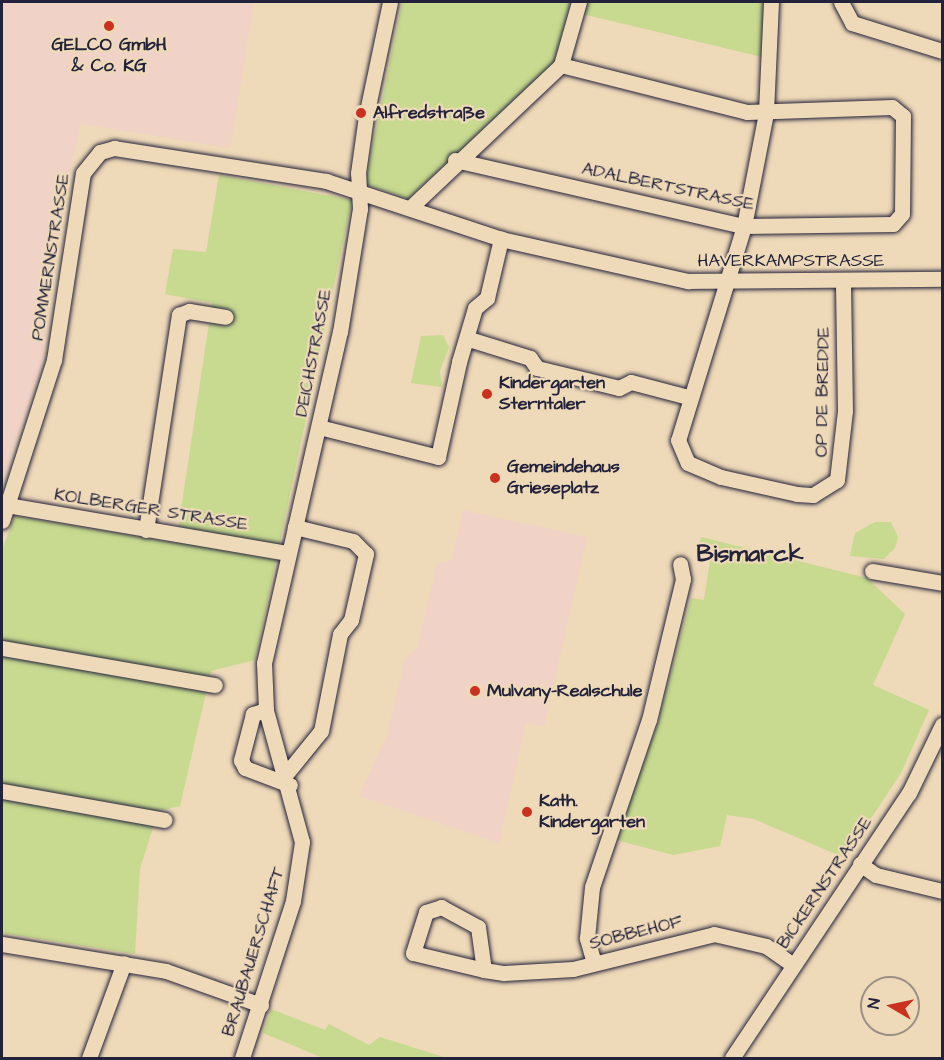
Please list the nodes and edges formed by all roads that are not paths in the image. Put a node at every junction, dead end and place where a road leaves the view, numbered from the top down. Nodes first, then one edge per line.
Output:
1 (390, 2) edge
2 (579, 2) edge
3 (771, 2) edge
4 (841, 2) edge
5 (942, 51) edge
6 (561, 65) junction
7 (766, 113) junction
8 (455, 160) junction
9 (358, 190) junction
10 (411, 207) junction
11 (744, 226) junction
12 (501, 239) junction
13 (942, 279) edge
14 (843, 281) junction
15 (725, 284) junction
16 (226, 317) dead end
17 (469, 339) junction
18 (688, 397) junction
19 (319, 427) junction
20 (8, 505) junction
21 (2, 521) edge
22 (295, 527) junction
23 (146, 530) junction
24 (288, 553) junction
25 (680, 564) dead end
26 (872, 570) dead end
27 (942, 583) edge
28 (2, 648) edge
29 (215, 685) dead end
30 (266, 710) junction
31 (942, 725) edge
32 (288, 780) junction
33 (2, 791) edge
34 (164, 820) dead end
35 (860, 864) junction
36 (942, 891) edge
37 (2, 944) edge
38 (124, 963) junction
39 (594, 963) junction
40 (792, 964) junction
41 (484, 970) junction
42 (261, 1005) junction
43 (89, 1059) edge
44 (242, 1059) edge
45 (732, 1059) edge

1 - 9 street, DEICHSTRASSE
2 - 6 street
3 - 7 street, OP DE BREDDE
4 - 5 street
6 - 7 street
6 - 8 street
7 - 11 street, OP DE BREDDE
7 - 11 street, ADALBERTSTRASSE
8 - 10 street
8 - 11 street, ADALBERTSTRASSE
9 - 10 street, HAVERKAMPSTRASSE
9 - 19 street, DEICHSTRASSE
9 - 20 street, POMMERNSTRASSE
10 - 12 street, HAVERKAMPSTRASSE
11 - 15 street, OP DE BREDDE
12 - 15 street, HAVERKAMPSTRASSE
12 - 17 street
13 - 14 street, HAVERKAMPSTRASSE
14 - 15 street, HAVERKAMPSTRASSE
14 - 18 street, OP DE BREDDE
15 - 18 street, OP DE BREDDE
16 - 23 street
17 - 18 street
17 - 19 street
19 - 22 street, DEICHSTRASSE
20 - 21 street, POMMERNSTRASSE
20 - 23 street, KOLBERGER STRASSE
22 - 24 street, DEICHSTRASSE
22 - 32 street
23 - 24 street, KOLBERGER STRASSE
24 - 30 street, DEICHSTRASSE
25 - 39 street
26 - 27 street
28 - 29 street
30 - 32 street, DEICHSTRASSE
30 - 32 street
31 - 35 street, BICKERNSTRASSE
32 - 42 street, BRAUBAUERSCHAFT
33 - 34 street
35 - 36 street
35 - 40 street, BICKERNSTRASSE
37 - 38 street
38 - 42 street
38 - 43 street
39 - 40 street, SOBBEHOF
39 - 41 street, SOBBEHOF
40 - 45 street, BICKERNSTRASSE
41 - 41 street, SOBBEHOF
42 - 44 street, BRAUBAUERSCHAFT

